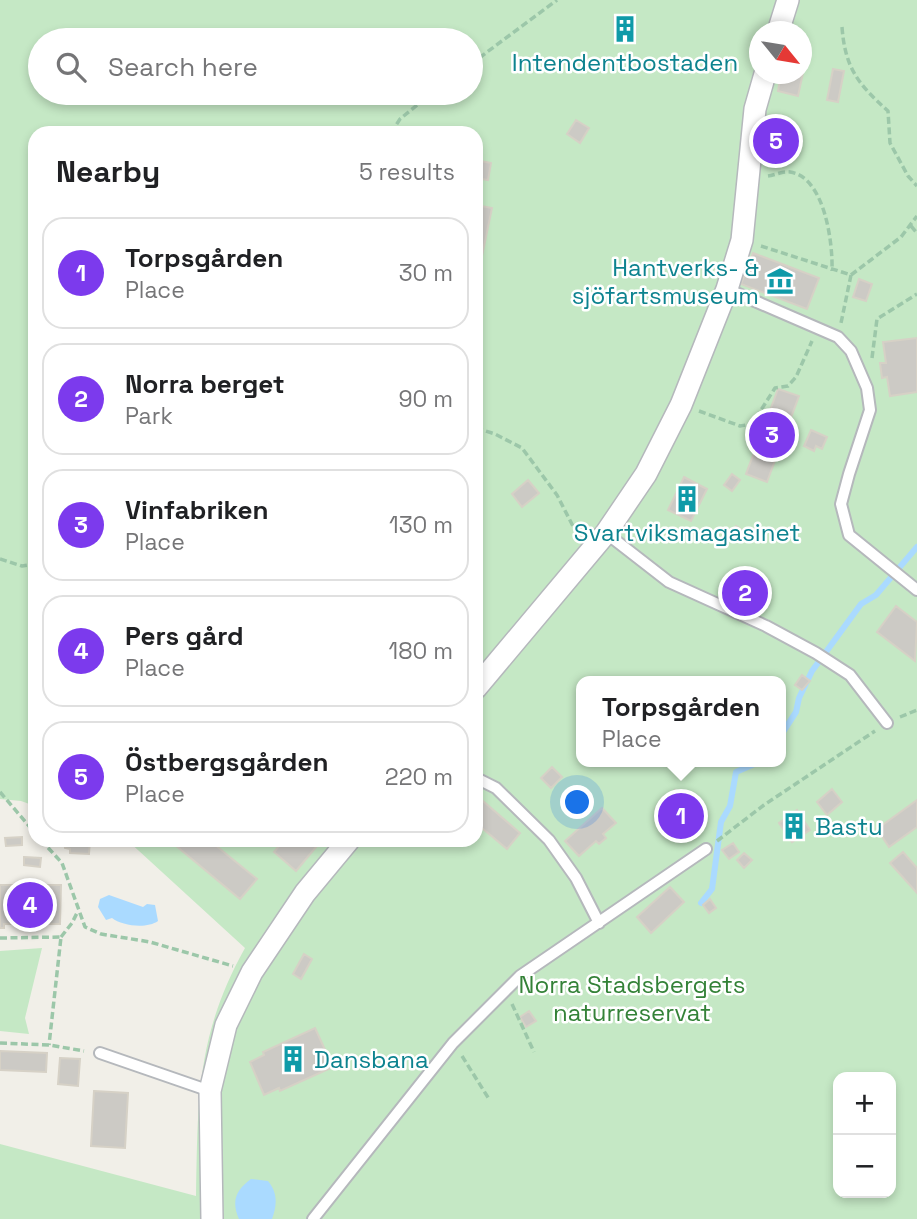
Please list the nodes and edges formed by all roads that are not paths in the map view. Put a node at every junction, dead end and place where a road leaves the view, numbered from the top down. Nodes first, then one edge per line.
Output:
1 (788, 1) edge
2 (782, 21) edge
3 (762, 84) edge
4 (727, 289) junction
5 (601, 539) junction
6 (917, 590) edge
7 (483, 680) edge
8 (887, 723) road end
9 (483, 782) edge
10 (343, 847) edge
11 (706, 849) dead end
12 (599, 923) junction
13 (100, 1053) road end
14 (210, 1091) junction
15 (212, 1219) edge
16 (313, 1219) edge

1 - 2 street
3 - 4 street
4 - 5 street
4 - 6 lane
5 - 7 street
5 - 8 lane
9 - 12 lane
10 - 14 street
11 - 12 lane
12 - 16 lane
13 - 14 lane
14 - 15 street

